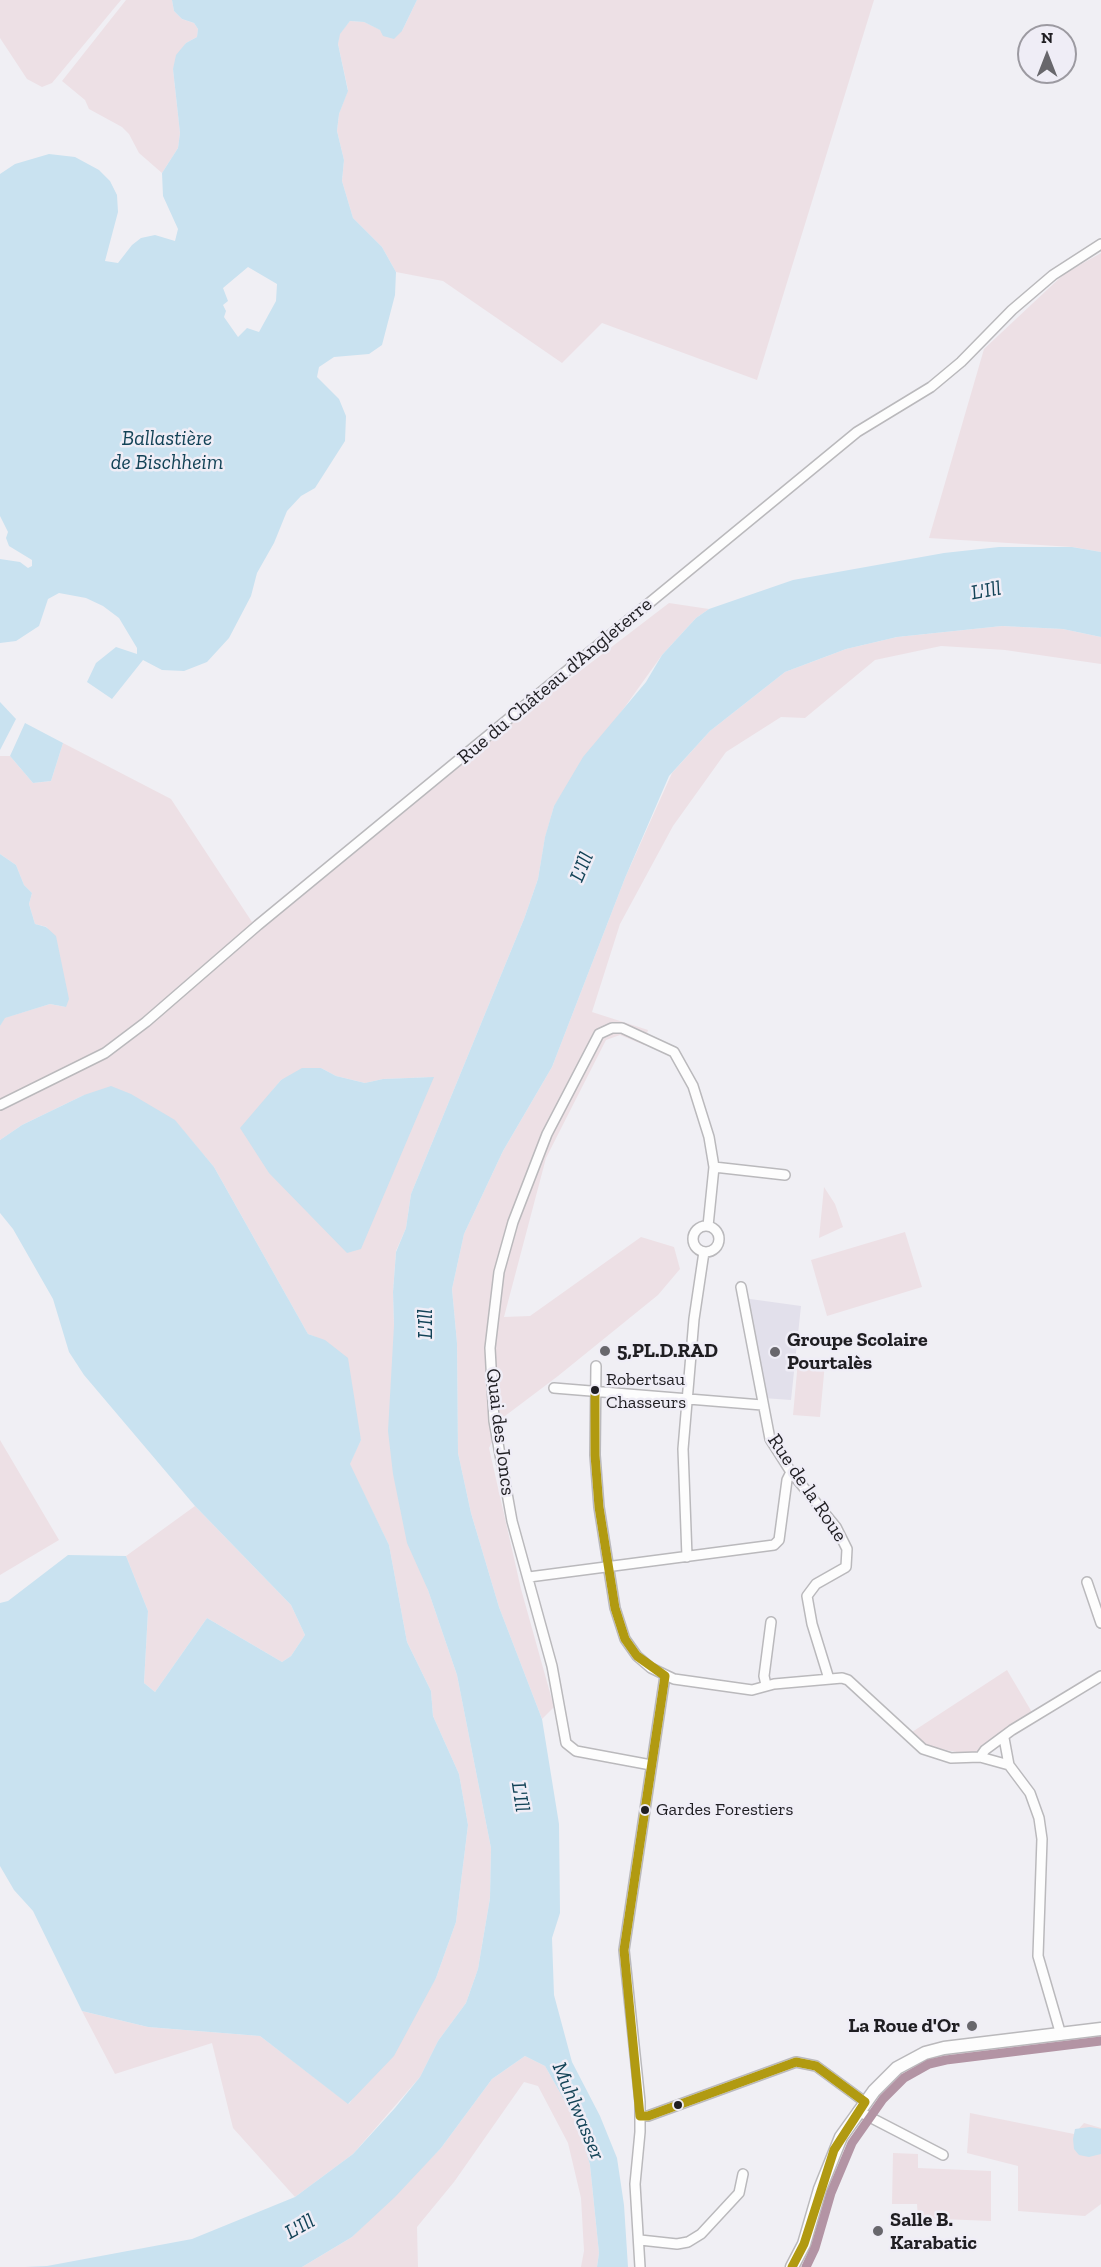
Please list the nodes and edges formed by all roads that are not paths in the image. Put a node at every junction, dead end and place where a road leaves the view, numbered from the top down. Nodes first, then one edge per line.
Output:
1 (1101, 244) edge
2 (0, 1105) edge
3 (714, 1167) junction
4 (785, 1175) dead end
5 (708, 1226) junction
6 (704, 1252) junction
7 (741, 1287) dead end
8 (596, 1366) dead end
9 (554, 1388) dead end
10 (595, 1390) junction
11 (688, 1397) junction
12 (762, 1405) junction
13 (791, 1472) junction
14 (687, 1557) junction
15 (608, 1568) junction
16 (529, 1578) junction
17 (1087, 1582) dead end
18 (771, 1622) dead end
19 (1101, 1623) edge
20 (665, 1676) junction
21 (1101, 1676) edge
22 (829, 1679) junction
23 (766, 1685) junction
24 (1004, 1738) junction
25 (980, 1757) junction
26 (651, 1765) junction
27 (1008, 1765) junction
28 (1101, 2029) edge
29 (1061, 2035) junction
30 (861, 2107) junction
31 (640, 2116) junction
32 (943, 2155) dead end
33 (744, 2174) dead end
34 (640, 2240) junction
35 (640, 2267) edge
36 (792, 2267) edge

1 - 2 street, Rue du Château d'Angleterre
3 - 4 street
3 - 5 street
3 - 16 street, Quai des Joncs
5 - 6 street
5 - 6 street
6 - 11 street
7 - 12 street, Rue de la Roue
8 - 10 street
9 - 10 street
10 - 11 street
10 - 15 street
11 - 12 street
11 - 14 street
12 - 13 street, Rue de la Roue
13 - 14 street
13 - 22 street, Rue de la Roue
14 - 15 street
15 - 16 street
15 - 20 street
16 - 26 street, Quai des Joncs
17 - 19 street
18 - 23 street
20 - 23 street
20 - 26 street
21 - 24 street
22 - 23 street
22 - 25 street
24 - 25 street
24 - 27 street
25 - 27 street
26 - 31 street
27 - 29 street
28 - 29 main road
29 - 30 main road
30 - 31 street
30 - 32 street
30 - 36 main road
31 - 34 street
33 - 34 street
34 - 35 street

